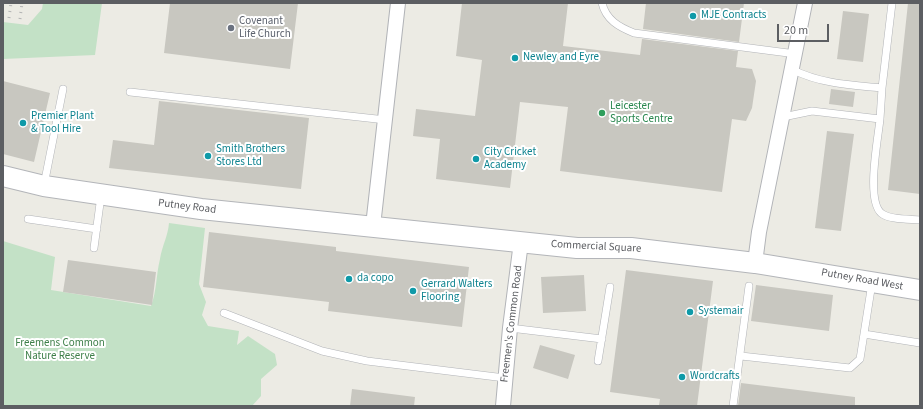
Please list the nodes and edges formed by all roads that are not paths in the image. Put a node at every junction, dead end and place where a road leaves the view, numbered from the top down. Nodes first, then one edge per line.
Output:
1 (398, 3) edge
2 (602, 3) edge
3 (805, 3) edge
4 (892, 3) edge
5 (796, 54) junction
6 (793, 70) junction
7 (882, 88) junction
8 (63, 89) dead end
9 (130, 92) dead end
10 (783, 117) junction
11 (880, 119) junction
12 (386, 120) junction
13 (3, 176) edge
14 (44, 186) junction
15 (101, 196) junction
16 (28, 219) dead end
17 (920, 220) edge
18 (374, 226) junction
19 (97, 229) junction
20 (521, 242) junction
21 (94, 248) dead end
22 (755, 262) junction
23 (803, 270) joint
24 (872, 282) junction
25 (749, 286) dead end
26 (610, 287) dead end
27 (920, 290) edge
28 (224, 313) dead end
29 (510, 328) junction
30 (864, 334) junction
31 (602, 339) junction
32 (920, 343) edge
33 (741, 356) junction
34 (598, 360) dead end
35 (505, 378) junction
36 (502, 406) edge
37 (733, 406) edge

1 - 12 street
2 - 5 lane
3 - 5 street
4 - 7 lane
5 - 6 street
6 - 7 lane
6 - 10 street
7 - 11 lane
8 - 14 lane
9 - 12 lane
10 - 11 lane
10 - 22 street
11 - 17 lane
12 - 18 street
13 - 14 street, Putney Road
14 - 15 street, Putney Road
15 - 18 street, Putney Road
15 - 19 lane
16 - 19 lane
18 - 20 street, Commercial Square
19 - 21 lane
20 - 22 street, Commercial Square
20 - 29 street, Freemen's Common Road
22 - 23 street, Commercial Square
23 - 24 street, Putney Road West
24 - 27 street, Putney Road West
24 - 30 lane
25 - 33 lane
26 - 31 lane
28 - 35 lane
29 - 31 lane
29 - 35 street, Freemen's Common Road
30 - 32 lane
30 - 33 lane
31 - 34 lane
33 - 37 lane
35 - 36 street, Freemen's Common Road

